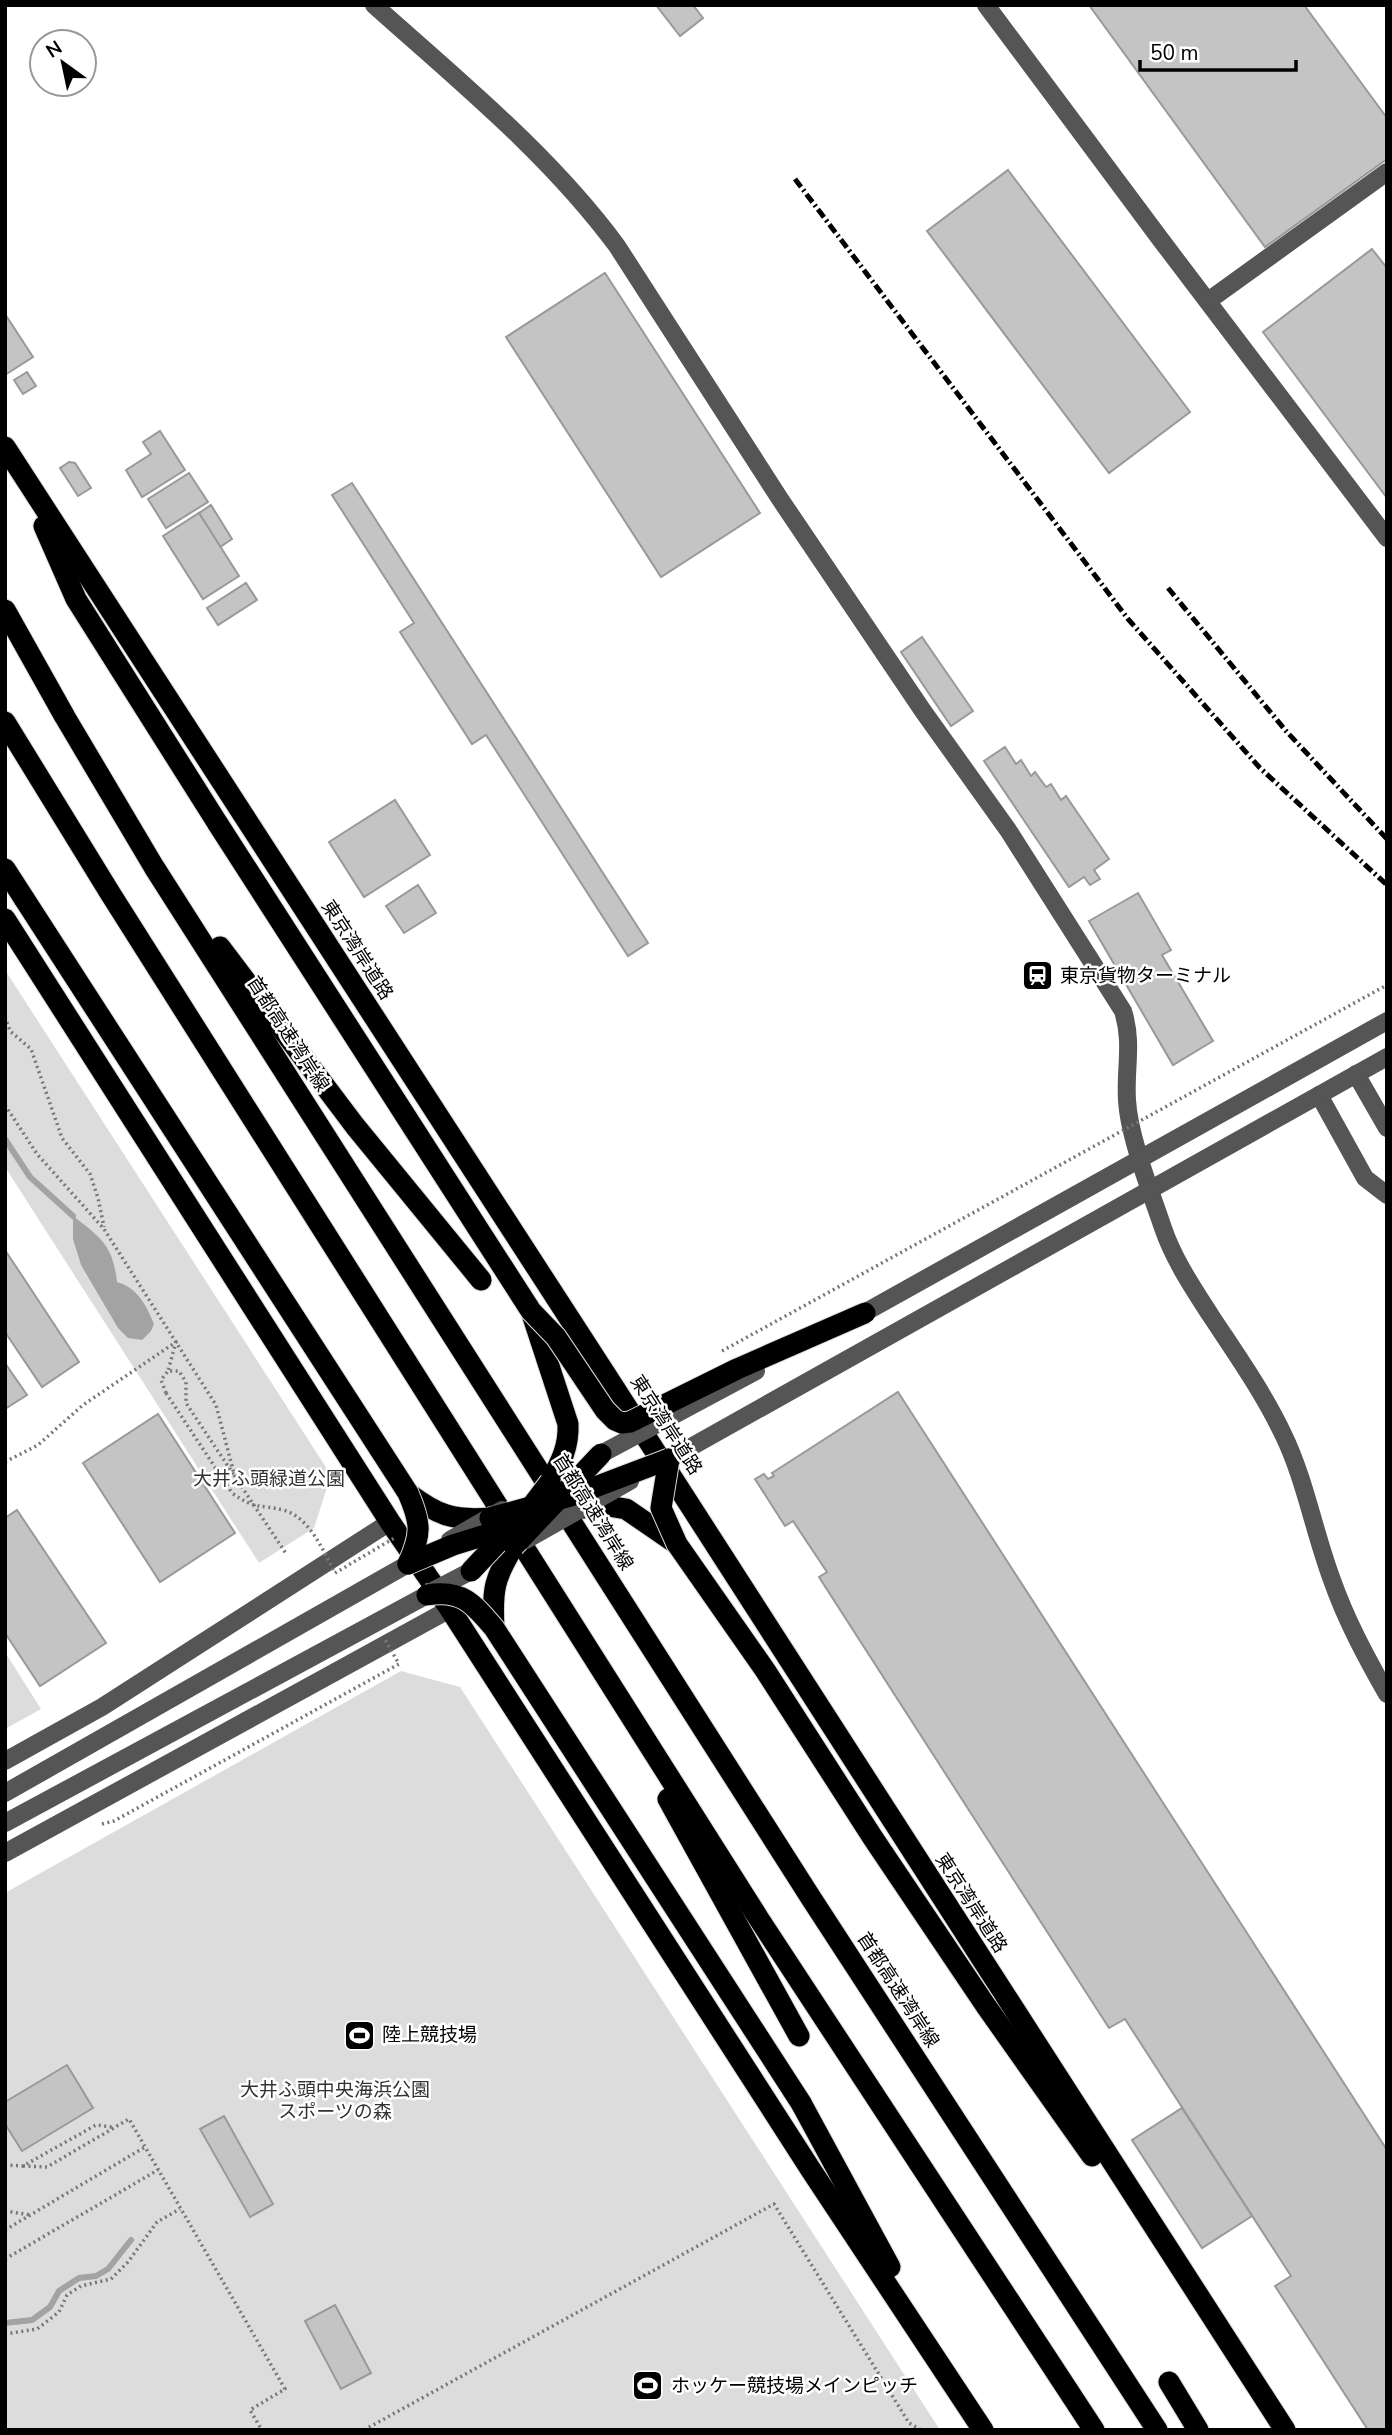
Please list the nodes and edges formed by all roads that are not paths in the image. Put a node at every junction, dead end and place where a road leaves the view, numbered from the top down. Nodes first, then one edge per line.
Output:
1 (374, 5) edge
2 (986, 5) edge
3 (1387, 172) edge
4 (1208, 301) junction
5 (5, 447) edge
6 (20, 470) junction
7 (1387, 538) edge
8 (5, 610) edge
9 (5, 722) edge
10 (154, 867) junction
11 (5, 869) edge
12 (5, 878) edge
13 (25, 900) junction
14 (5, 919) edge
15 (1387, 1021) edge
16 (1387, 1057) edge
17 (1356, 1074) junction
18 (1319, 1095) junction
19 (1387, 1128) edge
20 (1387, 1195) edge
21 (481, 1280) dead end
22 (531, 1311) junction
23 (865, 1313) junction
24 (601, 1454) joint
25 (668, 1460) junction
26 (554, 1491) junction
27 (408, 1493) junction
28 (582, 1508) junction
29 (535, 1513) junction
30 (490, 1518) junction
31 (395, 1528) junction
32 (513, 1536) junction
33 (677, 1544) junction
34 (408, 1564) junction
35 (471, 1571) joint
36 (427, 1595) junction
37 (450, 1609) junction
38 (494, 1628) junction
39 (588, 1649) junction
40 (1387, 1694) edge
41 (5, 1761) edge
42 (12, 1790) edge
43 (5, 1823) edge
44 (5, 1853) edge
45 (799, 2036) dead end
46 (1166, 2245) junction
47 (935, 2356) junction
48 (1169, 2382) dead end
49 (984, 2430) edge
50 (1094, 2430) edge
51 (1157, 2430) edge
52 (1198, 2430) edge
53 (1285, 2430) edge

1 - 40 street
2 - 4 street
3 - 4 street
4 - 7 street
5 - 6 highway, 東京湾岸道路
6 - 22 highway, bridge
6 - 46 highway, 東京湾岸道路
8 - 10 highway, 首都高速湾岸線
9 - 39 highway
10 - 21 highway
10 - 51 highway, 首都高速湾岸線
11 - 13 highway
12 - 13 highway
13 - 27 highway, bridge
14 - 31 highway
15 - 23 street, bridge
16 - 17 street, bridge
17 - 18 street, bridge
17 - 19 street
18 - 20 street
18 - 25 street, bridge
22 - 23 highway, bridge
22 - 26 highway
23 - 24 street, bridge
24 - 26 highway, bridge
25 - 26 highway, bridge
25 - 28 street, bridge
25 - 33 highway, bridge
26 - 29 highway, bridge
26 - 30 street, bridge
27 - 30 highway, bridge
27 - 34 highway, bridge
28 - 29 highway, bridge
28 - 32 street, bridge
28 - 33 highway, bridge
29 - 30 highway, bridge
29 - 32 highway, bridge
30 - 34 street, bridge
31 - 37 highway
31 - 41 street
32 - 34 highway, bridge
32 - 35 highway, bridge
32 - 38 highway
33 - 46 highway, bridge
34 - 42 street
35 - 36 street, bridge
36 - 38 highway, bridge
36 - 43 street
37 - 44 street
37 - 47 highway
38 - 47 highway, bridge
39 - 45 highway
39 - 50 highway
46 - 53 highway, 東京湾岸道路
47 - 49 highway
48 - 52 highway

